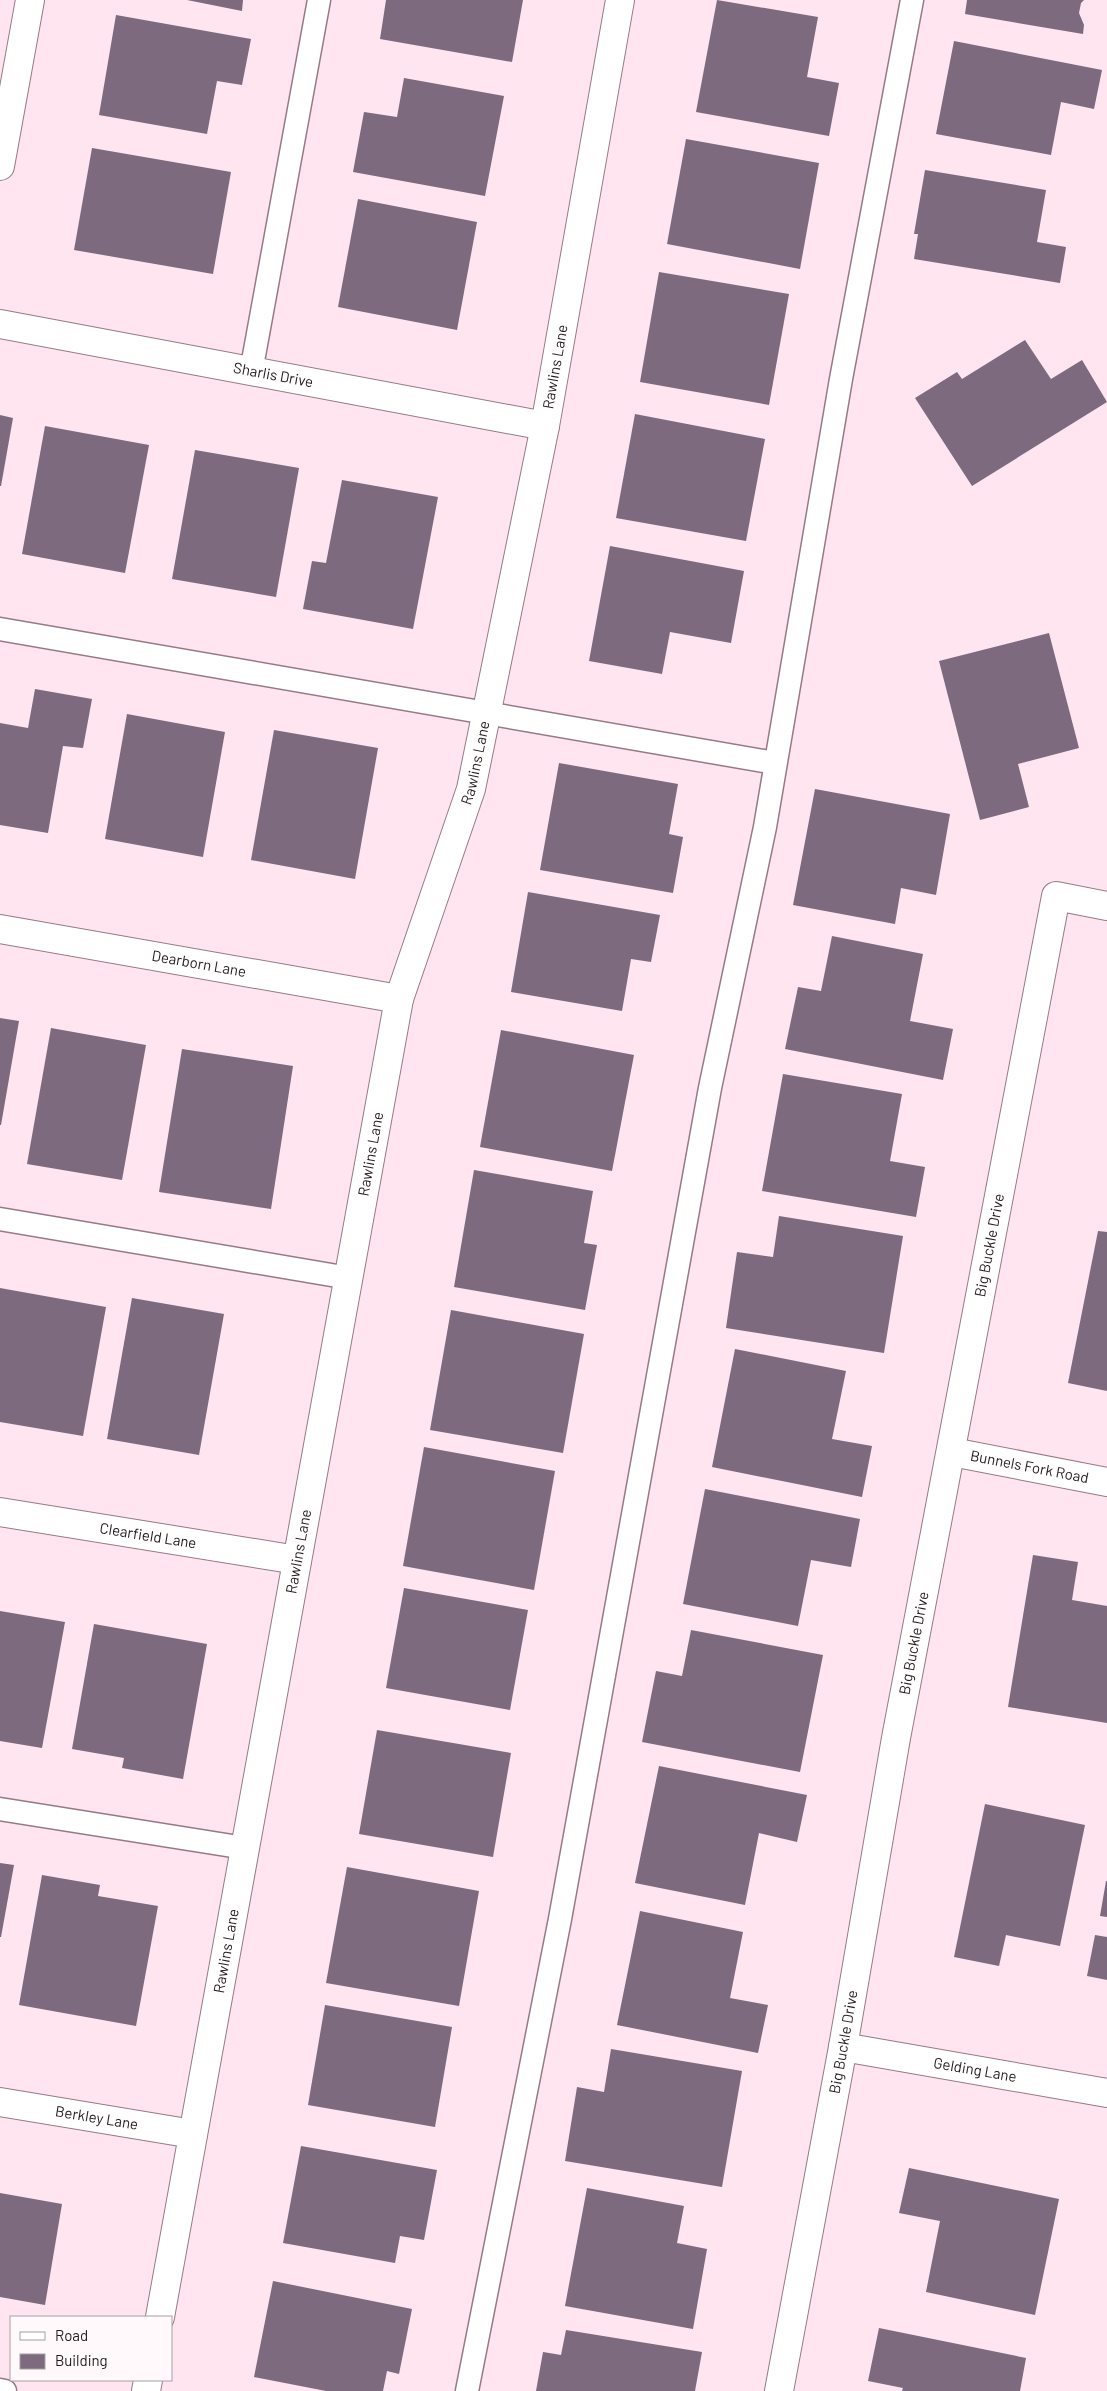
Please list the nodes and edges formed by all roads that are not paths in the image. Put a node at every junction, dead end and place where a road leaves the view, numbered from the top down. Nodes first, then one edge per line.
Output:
1 (30, 0) edge
2 (319, 0) edge
3 (620, 0) edge
4 (912, 0) edge
5 (0, 166) edge
6 (0, 324) edge
7 (251, 372) junction
8 (545, 426) junction
9 (0, 628) edge
10 (486, 714) junction
11 (775, 763) junction
12 (1107, 906) edge
13 (0, 929) edge
14 (399, 998) junction
15 (0, 1219) edge
16 (349, 1278) junction
17 (952, 1452) junction
18 (1107, 1482) edge
19 (0, 1512) edge
20 (297, 1560) junction
21 (0, 1809) edge
22 (245, 1848) junction
23 (843, 2047) junction
24 (1107, 2093) edge
25 (0, 2102) edge
26 (193, 2134) junction
27 (160, 2316) edge
28 (0, 2390) edge
29 (5, 2391) edge
30 (467, 2391) edge
31 (779, 2391) edge

1 - 5 street
2 - 7 lane
3 - 8 street, Rawlins Lane
4 - 11 lane
6 - 7 street, Sharlis Drive
7 - 8 street, Sharlis Drive
8 - 10 street, Rawlins Lane
9 - 10 lane
10 - 11 lane
10 - 14 street, Rawlins Lane
11 - 30 lane
12 - 17 street, Big Buckle Drive
13 - 14 street, Dearborn Lane
14 - 16 street, Rawlins Lane
15 - 16 lane
16 - 20 street, Rawlins Lane
17 - 18 street, Bunnels Fork Road
17 - 23 street, Big Buckle Drive
19 - 20 street, Clearfield Lane
20 - 22 street, Rawlins Lane
21 - 22 lane
22 - 26 street, Rawlins Lane
23 - 24 street, Gelding Lane
23 - 31 street, Big Buckle Drive
25 - 26 street, Berkley Lane
26 - 27 street, Rawlins Lane
28 - 29 lane

